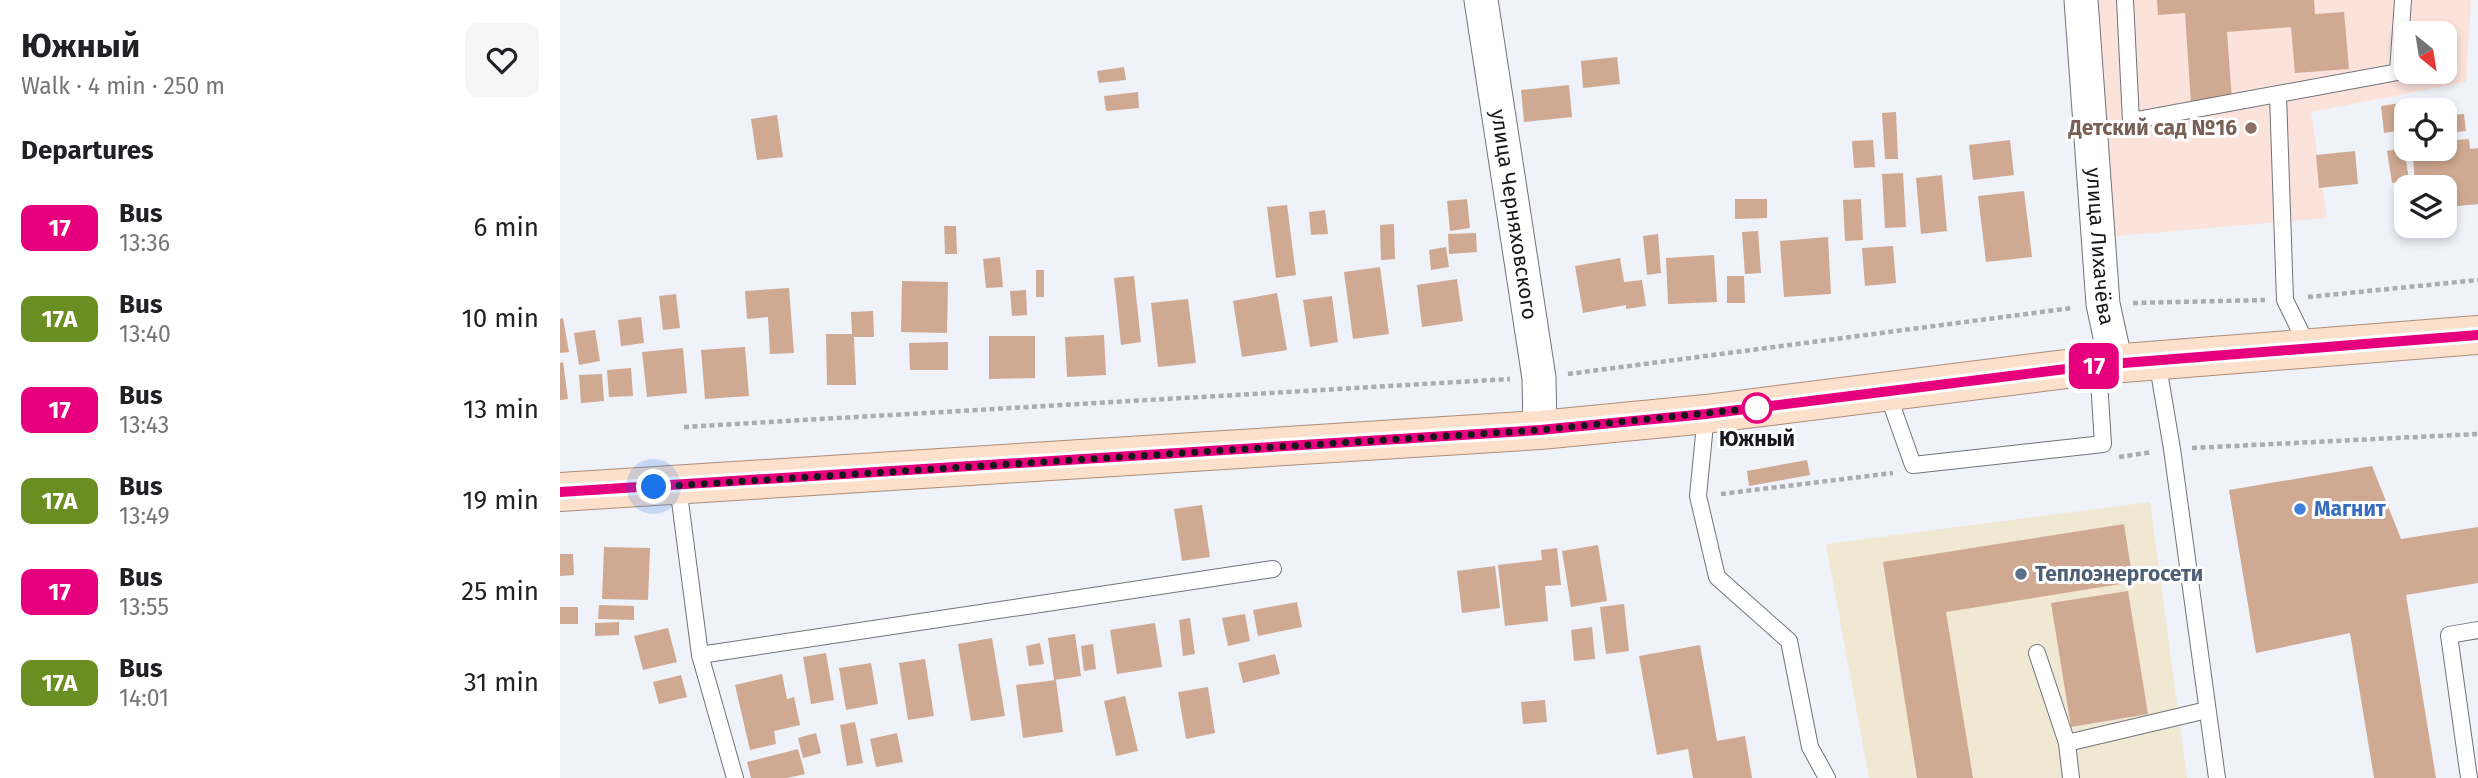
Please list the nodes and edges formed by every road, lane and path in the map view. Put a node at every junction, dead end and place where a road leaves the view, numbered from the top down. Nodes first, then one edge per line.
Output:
1 (1481, 0) edge
2 (2081, 0) edge
3 (2125, 0) edge
4 (2403, 0) edge
5 (2278, 96) junction
6 (2478, 280) edge
7 (2285, 300) junction
8 (2103, 304) junction
9 (2478, 335) edge
10 (2309, 348) junction
11 (2157, 360) junction
12 (2107, 365) junction
13 (1539, 378) junction
14 (1887, 392) junction
15 (1706, 414) junction
16 (684, 427) dead end
17 (1540, 430) junction
18 (2478, 433) edge
19 (2103, 444) junction
20 (2172, 449) junction
21 (1913, 465) junction
22 (678, 485) junction
23 (560, 492) edge
24 (1698, 496) junction
25 (1273, 569) dead end
26 (2478, 631) edge
27 (2037, 653) dead end
28 (700, 655) junction
29 (2207, 710) junction
30 (2067, 743) junction
31 (735, 778) edge
32 (1827, 778) edge
33 (2071, 778) edge
34 (2217, 778) edge
35 (2469, 778) edge

1 - 13 street, улица Черняховского
2 - 8 street, улица Лихачёва
3 - 5 lane
4 - 5 lane
5 - 7 lane
6 - 7 path
7 - 8 path
7 - 10 lane
8 - 12 street, улица Лихачёва
8 - 13 path
9 - 10 main road
10 - 11 main road
11 - 12 main road
11 - 20 lane
12 - 14 main road
12 - 19 lane
13 - 16 path
13 - 17 street, улица Черняховского
14 - 15 main road
14 - 21 lane
15 - 17 main road
15 - 24 lane
17 - 22 main road
18 - 20 path
19 - 20 path
19 - 21 lane
20 - 29 lane
21 - 24 path
22 - 23 main road
22 - 28 lane
24 - 32 lane
25 - 28 lane
26 - 35 lane
27 - 30 lane
28 - 31 lane
29 - 30 lane
29 - 34 lane
30 - 33 lane

